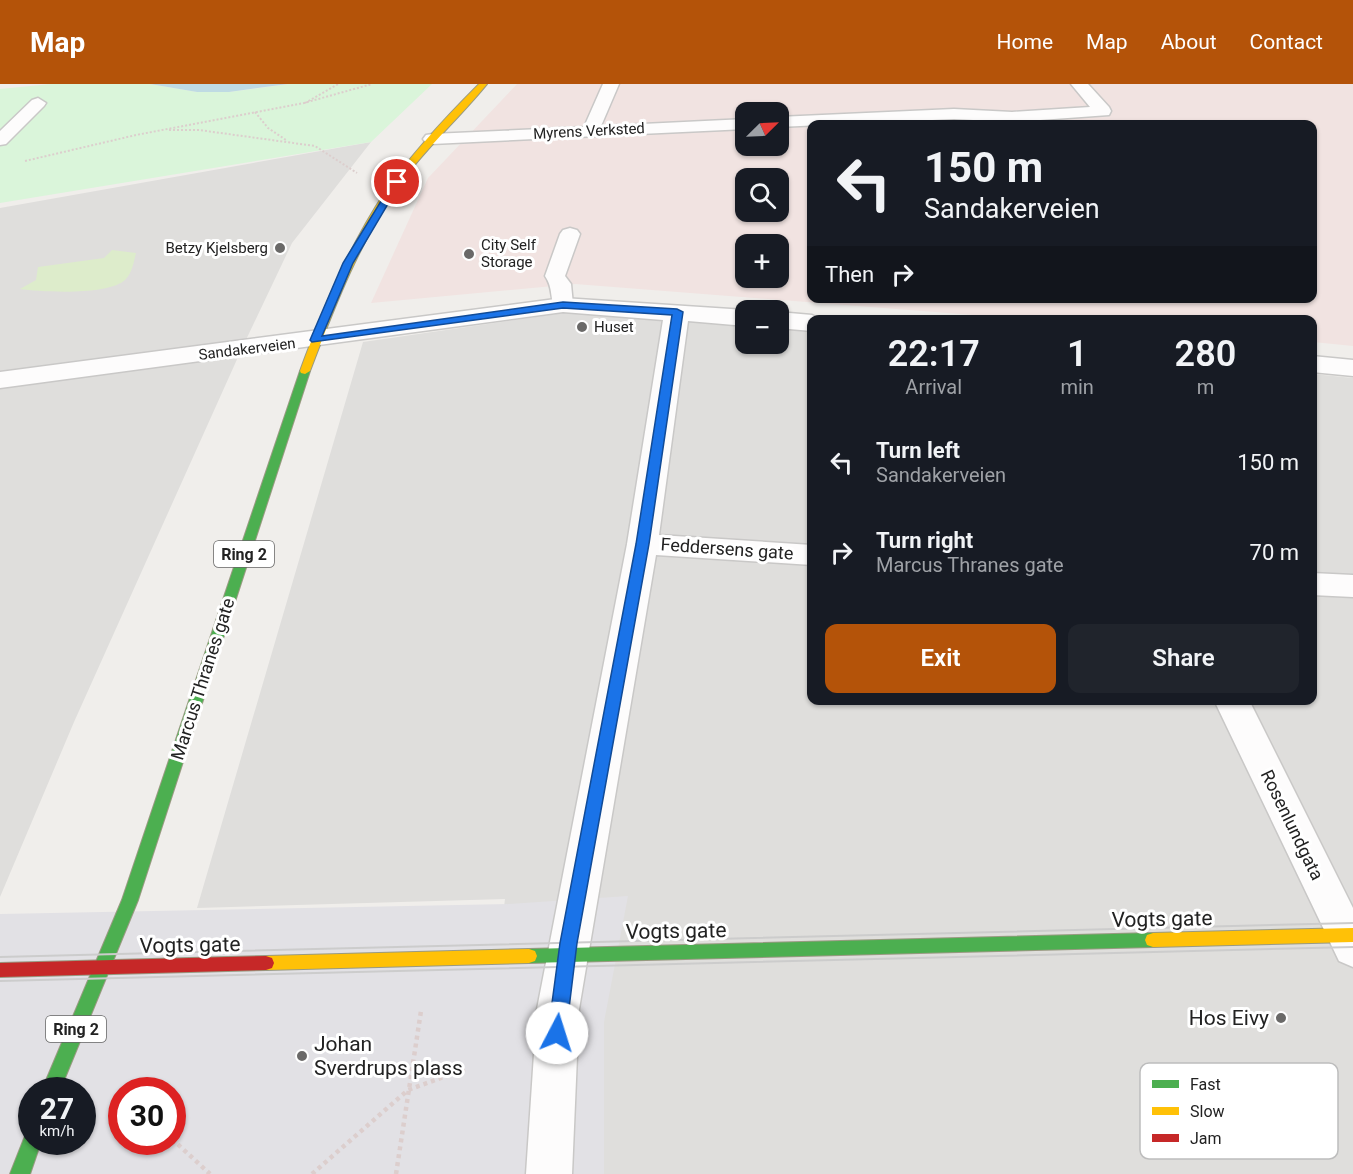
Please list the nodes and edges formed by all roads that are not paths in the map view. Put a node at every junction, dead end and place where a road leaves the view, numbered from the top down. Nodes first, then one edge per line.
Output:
1 (483, 84) edge
2 (611, 84) edge
3 (1079, 84) edge
4 (38, 104) dead end
5 (822, 120) edge
6 (807, 121) edge
7 (789, 122) edge
8 (735, 124) edge
9 (590, 131) junction
10 (432, 139) junction
11 (0, 140) edge
12 (570, 234) dead end
13 (572, 266) dead end
14 (562, 294) junction
15 (677, 312) junction
16 (735, 317) edge
17 (789, 321) edge
18 (807, 323) edge
19 (315, 340) junction
20 (1317, 364) edge
21 (1353, 368) edge
22 (0, 380) edge
23 (642, 544) junction
24 (807, 555) edge
25 (1317, 584) edge
26 (1353, 586) edge
27 (1234, 705) edge
28 (1351, 940) edge
29 (567, 955) junction
30 (100, 968) junction
31 (0, 970) edge
32 (56, 1077) edge
33 (27, 1155) edge
34 (20, 1174) edge
35 (549, 1174) edge

1 - 10 main road, Marcus Thranes gate / Ring 2
2 - 9 lane
3 - 5 lane
4 - 11 lane
6 - 7 lane
8 - 9 lane, Myrens Verksted
9 - 10 lane, Myrens Verksted
10 - 19 main road, Marcus Thranes gate / Ring 2
12 - 14 lane
13 - 14 lane
14 - 15 street, Sandakerveien
14 - 19 street, Sandakerveien
15 - 16 street, Sandakerveien
15 - 23 street
17 - 18 street
19 - 22 street, Sandakerveien
19 - 30 main road, Marcus Thranes gate / Ring 2
20 - 21 street
23 - 24 street, Feddersens gate
23 - 29 street
25 - 26 street
27 - 28 street, Rosenlundgata
28 - 29 main road, Vogts gate
29 - 30 main road, Vogts gate
29 - 35 street
30 - 31 main road, Vogts gate
30 - 32 main road, Ring 2
33 - 34 main road

